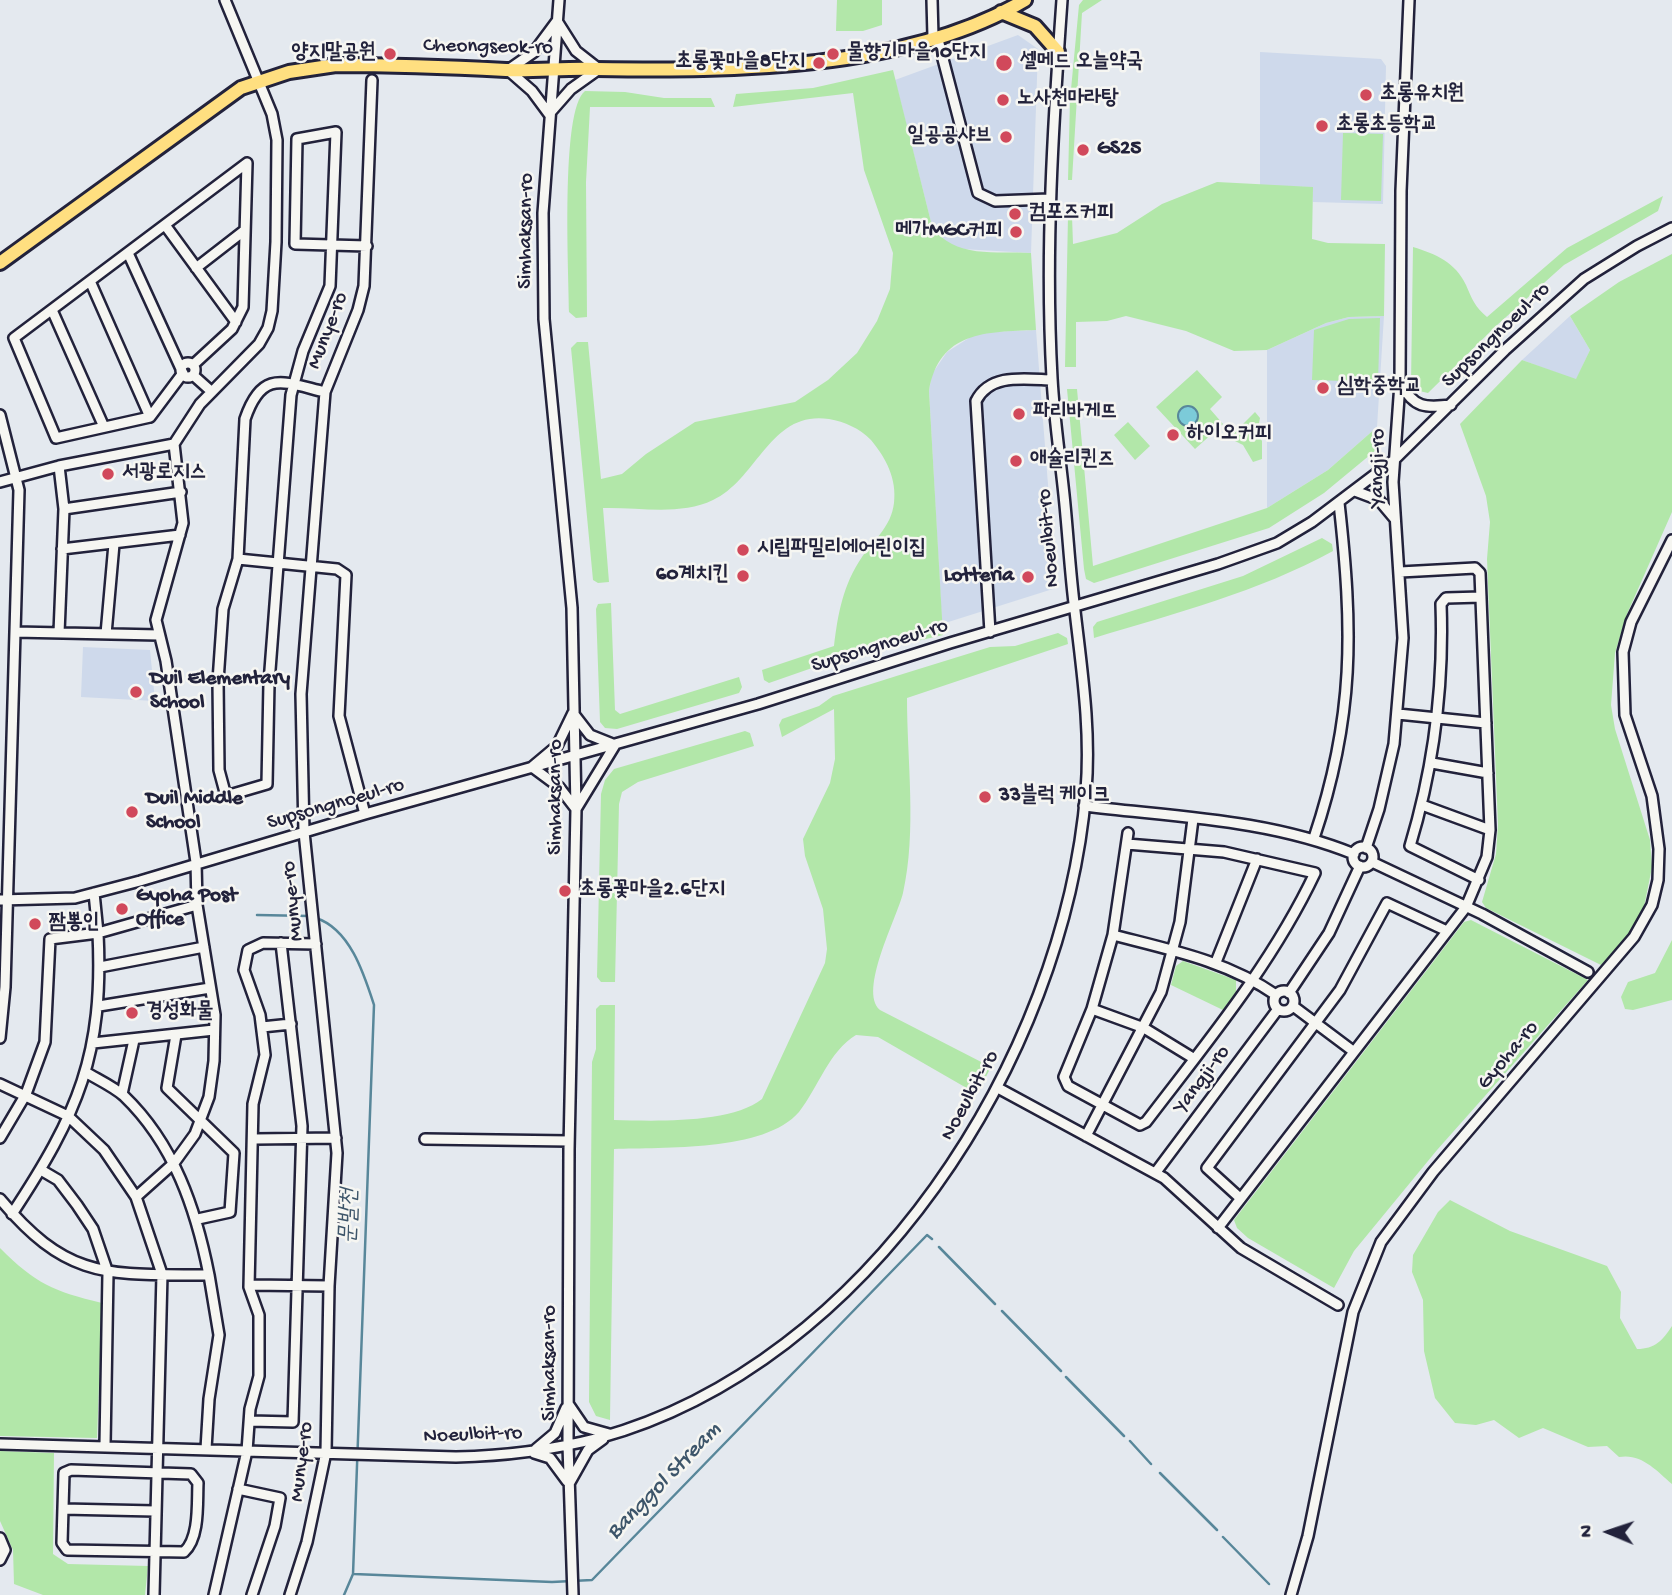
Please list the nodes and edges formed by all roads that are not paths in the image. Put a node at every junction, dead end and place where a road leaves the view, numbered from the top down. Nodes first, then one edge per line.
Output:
1 (225, 0) edge
2 (559, 0) edge
3 (932, 0) edge
4 (1026, 0) edge
5 (1062, 0) edge
6 (1409, 0) edge
7 (1001, 12) junction
8 (557, 21) junction
9 (935, 37) junction
10 (1058, 52) junction
11 (598, 69) junction
12 (508, 70) junction
13 (551, 70) junction
14 (259, 80) junction
15 (372, 80) dead end
16 (549, 114) junction
17 (1049, 199) junction
18 (165, 225) junction
19 (1672, 228) edge
20 (246, 230) junction
21 (332, 244) junction
22 (367, 246) junction
23 (128, 253) junction
24 (0, 263) edge
25 (196, 268) junction
26 (90, 281) junction
27 (52, 310) junction
28 (236, 322) junction
29 (188, 371) junction
30 (1052, 380) junction
31 (1400, 383) junction
32 (294, 384) junction
33 (212, 392) junction
34 (325, 392) junction
35 (1451, 405) junction
36 (0, 415) edge
37 (150, 417) junction
38 (104, 427) junction
39 (174, 444) junction
40 (1394, 460) junction
41 (59, 466) junction
42 (17, 478) junction
43 (0, 482) edge
44 (1354, 491) junction
45 (181, 492) junction
46 (1339, 503) junction
47 (64, 509) junction
48 (1396, 520) junction
49 (180, 535) junction
50 (1672, 540) edge
51 (114, 544) junction
52 (62, 549) junction
53 (238, 559) junction
54 (278, 563) junction
55 (311, 566) junction
56 (1400, 572) junction
57 (1481, 597) junction
58 (1074, 608) junction
59 (15, 632) junction
60 (990, 632) junction
61 (59, 633) junction
62 (106, 634) junction
63 (159, 635) junction
64 (573, 713) junction
65 (1398, 714) junction
66 (1438, 718) junction
67 (1486, 723) junction
68 (615, 745) junction
69 (574, 757) junction
70 (1432, 762) junction
71 (533, 766) junction
72 (1488, 773) junction
73 (1422, 805) junction
74 (1084, 806) junction
75 (576, 809) junction
76 (365, 814) junction
77 (1193, 819) junction
78 (1490, 830) junction
79 (304, 832) junction
80 (1128, 833) dead end
81 (1314, 838) junction
82 (1127, 844) junction
83 (1366, 848) junction
84 (1190, 849) junction
85 (1354, 854) junction
86 (1257, 859) junction
87 (196, 862) junction
88 (1372, 862) junction
89 (1360, 866) junction
90 (1479, 880) junction
91 (94, 893) junction
92 (3, 900) edge
93 (197, 905) junction
94 (1466, 907) junction
95 (1447, 932) junction
96 (98, 933) junction
97 (1114, 935) junction
98 (281, 943) junction
99 (316, 944) junction
100 (204, 947) junction
101 (1174, 951) junction
102 (1216, 962) junction
103 (100, 967) junction
104 (1588, 972) dead end
105 (1253, 979) junction
106 (210, 988) junction
107 (1289, 993) junction
108 (1276, 995) junction
109 (99, 1006) junction
110 (1293, 1006) junction
111 (1092, 1009) junction
112 (1278, 1009) junction
113 (291, 1024) junction
114 (1316, 1024) junction
115 (262, 1027) junction
116 (1144, 1028) junction
117 (215, 1030) junction
118 (176, 1035) junction
119 (0, 1038) edge
120 (134, 1040) junction
121 (93, 1043) junction
122 (1353, 1051) junction
123 (1193, 1058) junction
124 (87, 1073) junction
125 (0, 1084) edge
126 (998, 1088) junction
127 (26, 1094) junction
128 (122, 1094) junction
129 (1102, 1105) junction
130 (68, 1116) junction
131 (200, 1122) junction
132 (1086, 1136) junction
133 (0, 1138) edge
134 (303, 1138) junction
135 (336, 1138) junction
136 (255, 1139) junction
137 (425, 1139) dead end
138 (569, 1141) junction
139 (174, 1163) junction
140 (41, 1170) junction
141 (1156, 1172) junction
142 (136, 1197) junction
143 (1240, 1198) junction
144 (0, 1199) edge
145 (12, 1214) junction
146 (198, 1219) junction
147 (1218, 1228) junction
148 (108, 1273) junction
149 (162, 1274) junction
150 (209, 1275) junction
151 (250, 1285) junction
152 (296, 1286) junction
153 (329, 1286) junction
154 (1338, 1305) dead end
155 (569, 1403) junction
156 (250, 1421) junction
157 (610, 1434) junction
158 (0, 1444) edge
159 (568, 1445) junction
160 (105, 1446) junction
161 (156, 1446) junction
162 (206, 1449) junction
163 (247, 1451) junction
164 (326, 1452) junction
165 (532, 1452) junction
166 (156, 1474) junction
167 (569, 1485) junction
168 (238, 1489) junction
169 (63, 1510) junction
170 (155, 1511) junction
171 (0, 1538) edge
172 (153, 1552) junction
173 (0, 1560) edge
174 (154, 1595) edge
175 (214, 1595) edge
176 (252, 1595) edge
177 (290, 1595) edge
178 (572, 1595) edge
179 (1291, 1595) edge

1 - 14 street
2 - 8 street, Simhaksan-ro
3 - 9 street
4 - 7 main road, Cheongseok-ro
5 - 10 street, Noeulbit-ro
6 - 31 street, Yangji-ro
7 - 9 main road, Cheongseok-ro
7 - 10 main road
8 - 11 street
8 - 12 street
8 - 13 street, Simhaksan-ro
9 - 11 main road, Cheongseok-ro
9 - 17 street
10 - 17 street, Noeulbit-ro
11 - 13 main road, Cheongseok-ro
11 - 16 street
12 - 13 main road, Cheongseok-ro
12 - 14 main road, Cheongseok-ro
12 - 16 street
13 - 16 street, Simhaksan-ro
14 - 24 main road, Cheongseok-ro
14 - 33 street
15 - 22 street, Munye-ro
16 - 64 street, Simhaksan-ro
17 - 30 street, Noeulbit-ro
18 - 20 street
18 - 23 street
18 - 25 street
19 - 35 street, Supsongnoeul-ro
20 - 25 street
20 - 28 street
21 - 21 street
21 - 22 street
21 - 32 street
22 - 34 street, Munye-ro
23 - 26 street
23 - 29 street
25 - 28 street
26 - 27 street
26 - 37 street
27 - 38 street
27 - 38 street
28 - 29 street
29 - 33 street
29 - 37 street
30 - 58 street, Noeulbit-ro
30 - 60 street
31 - 35 street
31 - 40 street, Yangji-ro
32 - 34 street
32 - 53 street
32 - 54 street
33 - 39 street
34 - 55 street, Munye-ro
35 - 40 street, Supsongnoeul-ro
36 - 42 street
37 - 38 street
39 - 41 street
39 - 45 street
40 - 44 street, Supsongnoeul-ro
40 - 48 street, Yangji-ro
41 - 42 street
41 - 47 street
42 - 43 street
42 - 59 street
44 - 46 street, Supsongnoeul-ro
44 - 48 street
45 - 47 street
45 - 49 street
46 - 58 street, Supsongnoeul-ro
46 - 81 street
47 - 52 street
48 - 56 street, Yangji-ro
49 - 51 street
49 - 63 street
50 - 179 street, Gyoha-ro
51 - 52 street
51 - 62 street
52 - 61 street
53 - 54 street
53 - 54 street
54 - 55 street
55 - 76 street
55 - 79 street, Munye-ro
56 - 57 street
56 - 65 street, Yangji-ro
57 - 66 street
57 - 67 street
58 - 60 street, Supsongnoeul-ro
58 - 74 street, Noeulbit-ro
59 - 61 street
59 - 92 street
60 - 68 street, Supsongnoeul-ro
61 - 62 street
62 - 63 street
63 - 87 street
64 - 68 street
64 - 69 street, Simhaksan-ro
64 - 71 street
65 - 66 street
65 - 83 street, Yangji-ro
66 - 67 street
66 - 70 street
67 - 72 street
68 - 69 street, Supsongnoeul-ro
68 - 75 street
69 - 71 street, Supsongnoeul-ro
69 - 75 street, Simhaksan-ro
70 - 72 street
70 - 73 street
71 - 75 street
71 - 76 street, Supsongnoeul-ro
72 - 78 street
73 - 78 street
73 - 90 street
74 - 77 street
74 - 126 street, Noeulbit-ro
75 - 138 street, Simhaksan-ro
76 - 79 street, Supsongnoeul-ro
77 - 81 street
77 - 84 street
78 - 90 street
79 - 87 street, Supsongnoeul-ro
79 - 99 street, Munye-ro
80 - 82 street
81 - 85 street
82 - 84 street
82 - 97 street
83 - 85 street
83 - 88 street
84 - 86 street
84 - 101 street
85 - 89 street
86 - 102 street
86 - 105 street
87 - 91 street, Supsongnoeul-ro
87 - 93 street
88 - 89 street
88 - 94 street
89 - 107 street
90 - 94 street
91 - 92 street, Supsongnoeul-ro
91 - 96 street
92 - 119 street
93 - 96 street
93 - 100 street
94 - 95 street
94 - 104 street
95 - 114 street
95 - 122 street
96 - 103 street
96 - 127 street
97 - 101 street
97 - 111 street
98 - 99 street
98 - 113 street
98 - 115 street
99 - 135 street, Munye-ro
100 - 103 street
100 - 106 street
101 - 102 street
101 - 116 street
102 - 105 street
103 - 109 street
105 - 108 street
105 - 123 street
106 - 109 street
106 - 117 street
107 - 108 street
107 - 110 street
108 - 112 street
109 - 121 street
110 - 112 street
110 - 114 street
111 - 116 street
111 - 129 street
112 - 141 street, Yangji-ro
113 - 115 street
113 - 134 street
114 - 122 street
114 - 143 street
115 - 136 street
116 - 123 street
116 - 129 street
117 - 118 street
117 - 131 street
118 - 120 street
118 - 131 street
120 - 121 street
120 - 128 street
121 - 124 street
122 - 143 street
123 - 129 street
124 - 128 street
124 - 130 street
125 - 127 street
126 - 132 street
126 - 157 street, Noeulbit-ro
127 - 130 street
127 - 133 street
128 - 139 street
129 - 132 street
130 - 140 street
130 - 142 street
131 - 139 street
131 - 146 street
132 - 141 street
134 - 135 street
134 - 136 street
134 - 152 street
135 - 153 street, Munye-ro
136 - 151 street
137 - 138 street
138 - 155 street, Simhaksan-ro
139 - 142 street
139 - 146 street
140 - 145 street
140 - 148 street
141 - 147 street
142 - 149 street
143 - 147 street
144 - 145 street
145 - 148 street
146 - 150 street
147 - 154 street
148 - 149 street
148 - 160 street
149 - 150 street
149 - 161 street
150 - 162 street
151 - 152 street
151 - 156 street
152 - 153 street
152 - 156 street
153 - 164 street, Munye-ro
155 - 157 street
155 - 159 street, Simhaksan-ro
155 - 165 street
156 - 163 street
157 - 159 street, Noeulbit-ro
157 - 167 street
158 - 160 street, Noeulbit-ro
159 - 165 street, Noeulbit-ro
159 - 167 street, Simhaksan-ro
160 - 161 street, Noeulbit-ro
161 - 162 street, Noeulbit-ro
161 - 166 street
162 - 163 street, Noeulbit-ro
163 - 164 street, Noeulbit-ro
163 - 168 street
164 - 165 street, Noeulbit-ro
164 - 177 street, Munye-ro
165 - 167 street
166 - 169 street
166 - 170 street
166 - 172 street
167 - 178 street, Simhaksan-ro
168 - 175 street
168 - 176 street
169 - 170 street
169 - 172 street
170 - 172 street
171 - 173 street
172 - 174 street

